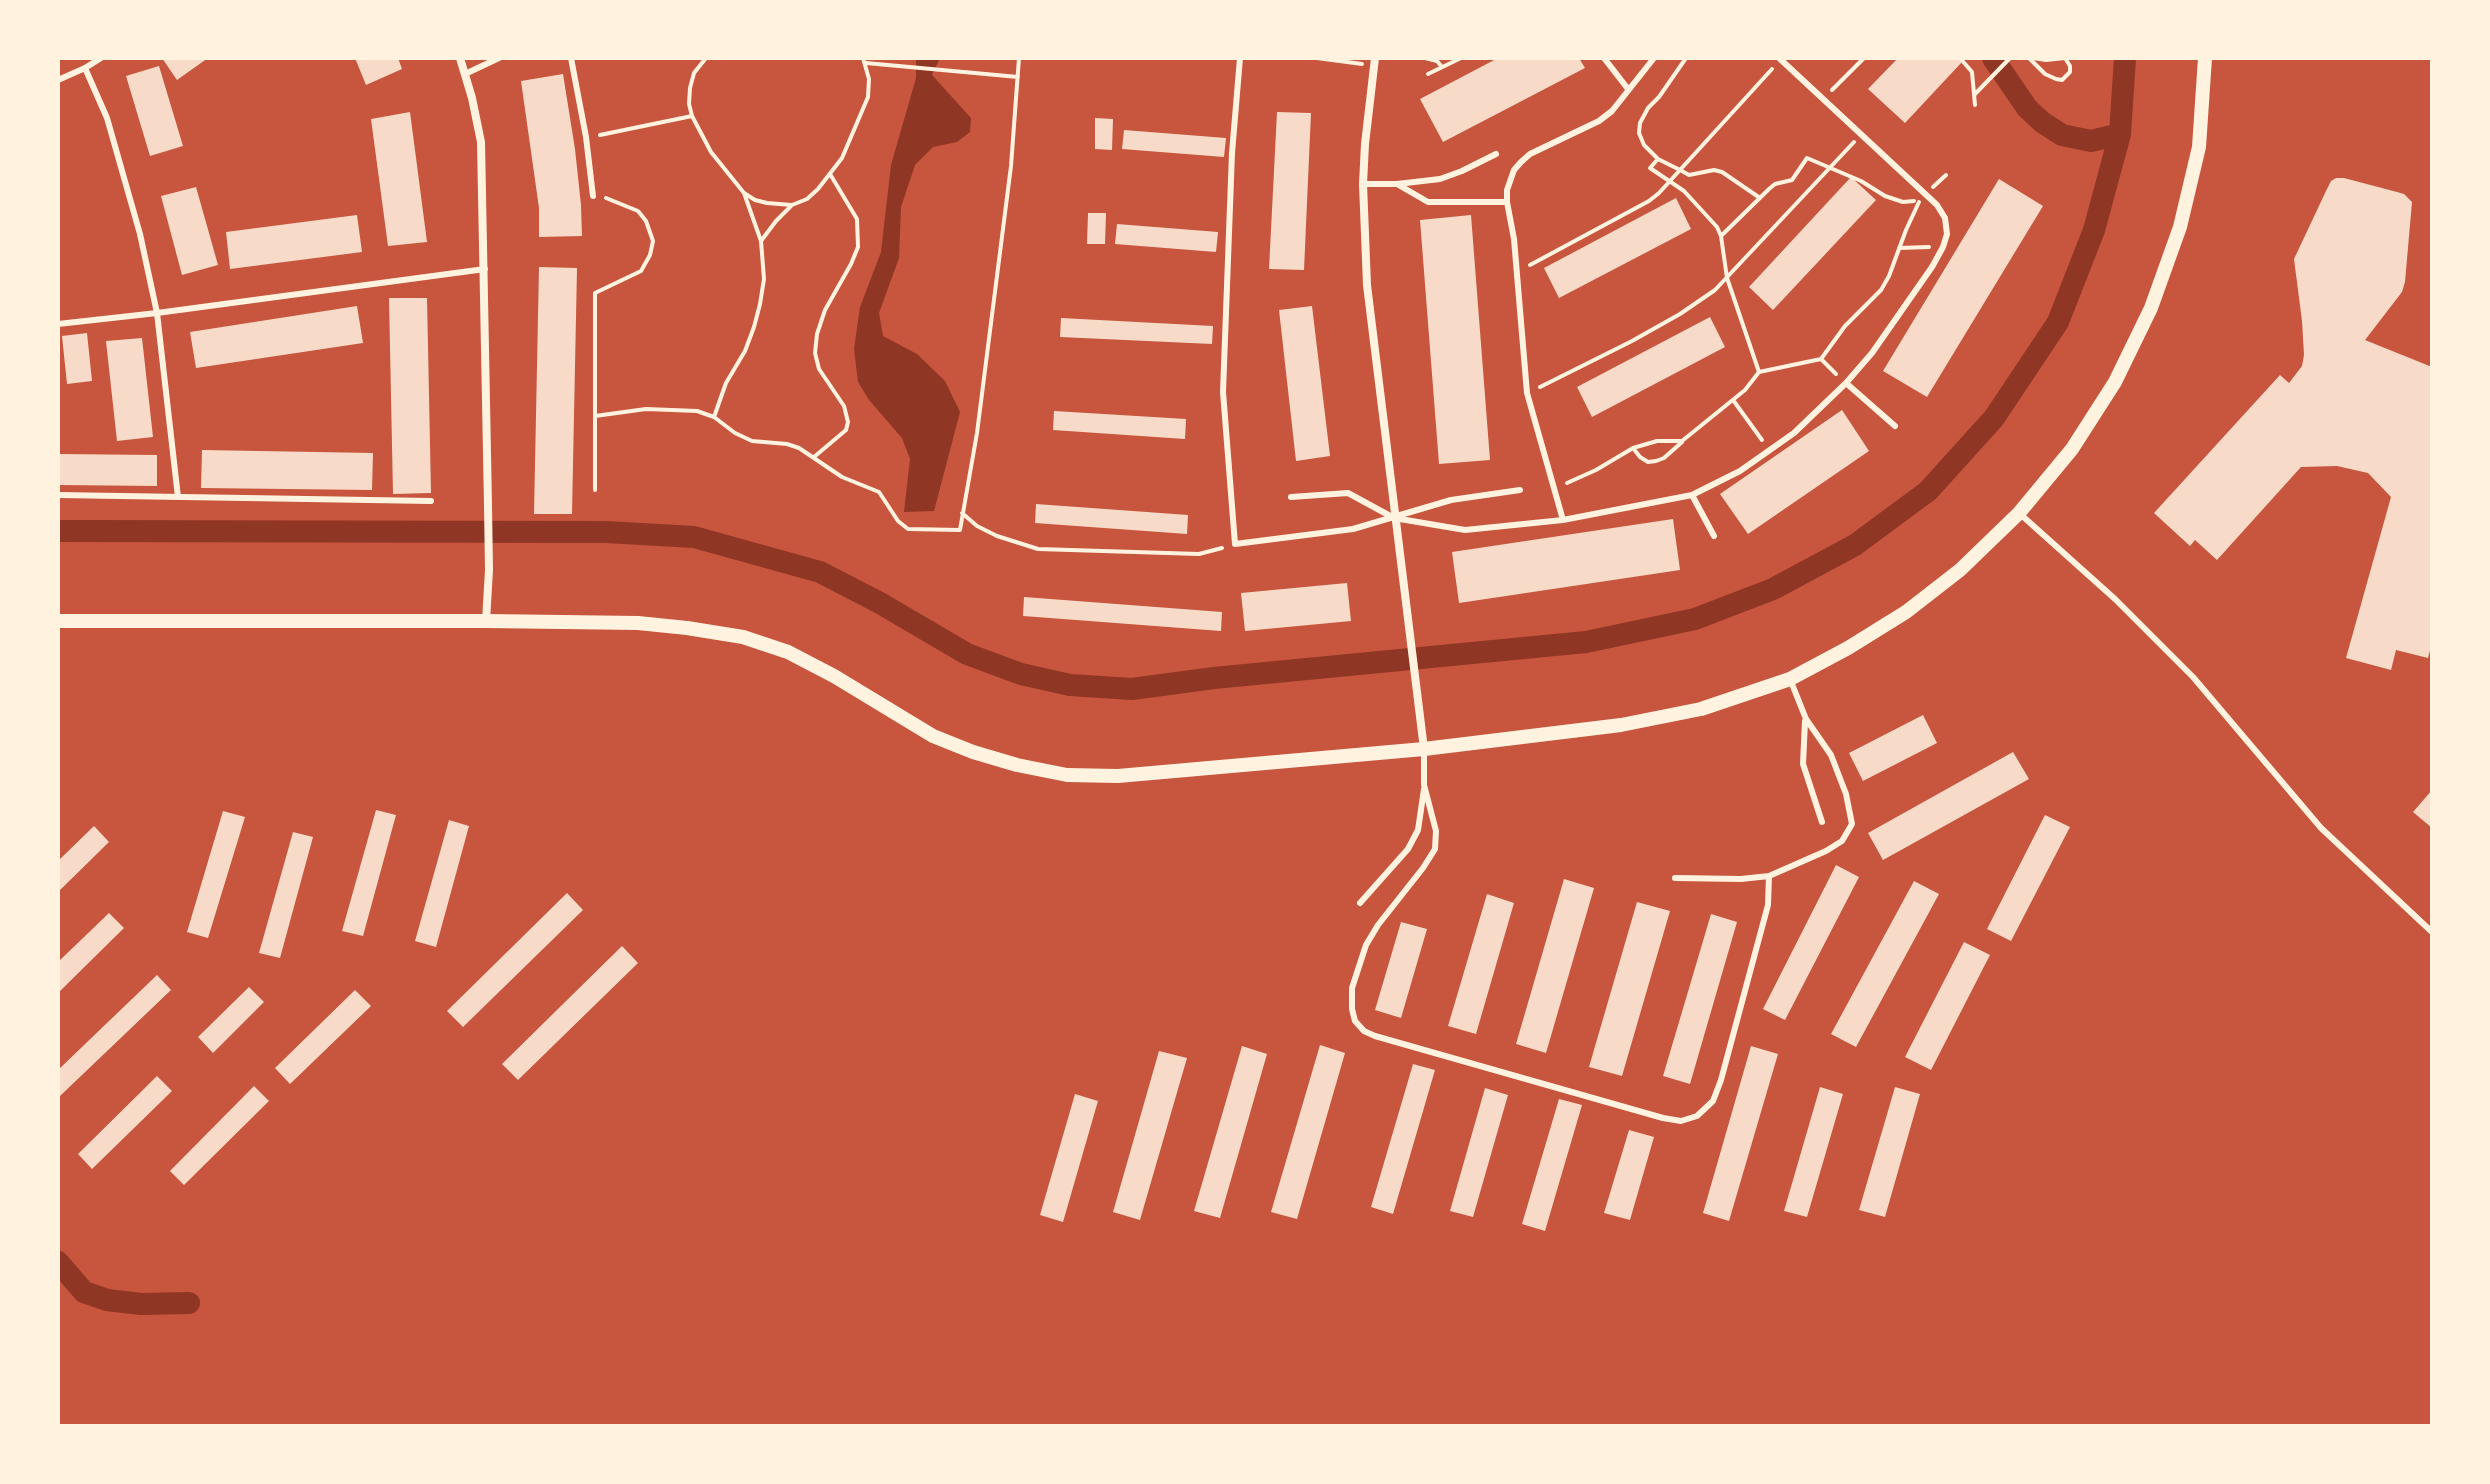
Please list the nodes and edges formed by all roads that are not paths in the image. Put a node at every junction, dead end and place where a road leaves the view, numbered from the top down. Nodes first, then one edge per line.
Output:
1 (101, 58) edge
2 (460, 58) edge
3 (499, 58) edge
4 (571, 58) edge
5 (1240, 58) edge
6 (1604, 58) edge
7 (1654, 58) edge
8 (2205, 58) edge
9 (1780, 59) edge
10 (1375, 62) edge
11 (85, 68) junction
12 (465, 74) junction
13 (58, 80) edge
14 (1628, 89) junction
15 (1496, 154) dead end
16 (1363, 184) junction
17 (1397, 184) junction
18 (593, 196) road end
19 (1507, 202) junction
20 (485, 269) junction
21 (157, 313) junction
22 (58, 324) edge
23 (1846, 383) junction
24 (1895, 426) dead end
25 (1520, 490) dead end
26 (58, 495) edge
27 (1692, 495) junction
28 (178, 497) junction
29 (1291, 497) dead end
30 (431, 501) dead end
31 (2019, 513) junction
32 (1394, 518) junction
33 (1563, 520) junction
34 (1714, 536) dead end
35 (58, 621) edge
36 (486, 621) junction
37 (1790, 679) junction
38 (1806, 719) junction
39 (1424, 749) junction
40 (1424, 785) junction
41 (1822, 822) dead end
42 (1769, 876) junction
43 (1675, 878) dead end
44 (1360, 903) dead end
45 (2432, 932) edge

1 - 11 lane
2 - 12 street
3 - 12 lane
4 - 18 lane
5 - 32 lane
6 - 14 lane
7 - 14 lane
8 - 31 street
9 - 23 lane
10 - 16 street
11 - 13 lane
11 - 21 lane
12 - 20 street
14 - 19 lane
15 - 17 lane
16 - 17 lane
16 - 32 street
17 - 19 lane
19 - 33 lane
20 - 21 lane
20 - 36 street
21 - 22 lane
21 - 28 lane
23 - 24 lane
23 - 27 lane
25 - 32 lane
26 - 28 lane
27 - 33 lane
27 - 34 lane
28 - 30 lane
29 - 32 lane
31 - 37 street
31 - 45 lane
32 - 33 lane
32 - 39 street
35 - 36 street
36 - 39 street
37 - 38 lane
37 - 39 street
38 - 41 lane
38 - 42 lane
39 - 40 lane
40 - 42 lane
40 - 44 lane
42 - 43 lane

